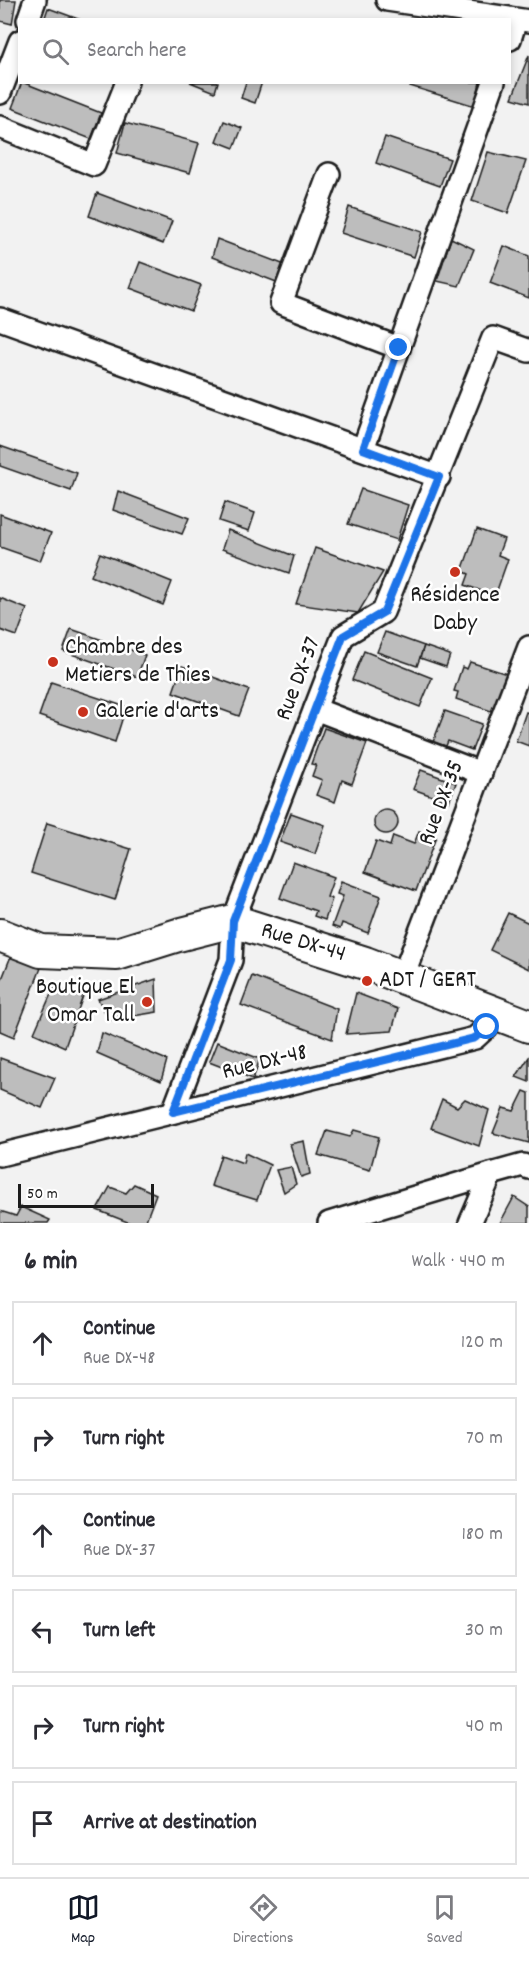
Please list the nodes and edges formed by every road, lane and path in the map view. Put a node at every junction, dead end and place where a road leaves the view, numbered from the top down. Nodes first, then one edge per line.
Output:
1 (35, 0) edge
2 (387, 0) edge
3 (29, 18) edge
4 (478, 18) edge
5 (18, 47) edge
6 (126, 84) edge
7 (493, 84) edge
8 (0, 93) edge
9 (0, 127) edge
10 (329, 174) dead end
11 (0, 319) edge
12 (399, 348) junction
13 (529, 351) edge
14 (363, 449) junction
15 (439, 477) junction
16 (529, 647) edge
17 (315, 709) junction
18 (481, 773) junction
19 (233, 921) junction
20 (0, 935) edge
21 (403, 976) junction
22 (494, 1012) junction
23 (529, 1026) edge
24 (173, 1112) junction
25 (0, 1155) edge
26 (529, 1168) edge
27 (491, 1174) junction
28 (329, 1223) edge
29 (470, 1223) edge

1 - 3 street
2 - 4 street
5 - 8 street
6 - 9 street
7 - 12 street
10 - 12 street
11 - 14 street
12 - 14 street
13 - 15 street, Rue DX-37
14 - 15 street
15 - 17 street, Rue DX-37
16 - 18 street, Rue DX-35
17 - 18 street
17 - 19 street, Rue DX-37
18 - 21 street, Rue DX-35
19 - 20 street, Rue DX-44
19 - 21 street, Rue DX-44
19 - 24 street, Rue DX-37
21 - 22 street, Rue DX-44
22 - 23 street, Rue DX-44
22 - 24 street, Rue DX-48
24 - 25 street, Rue DX-48
26 - 27 street
27 - 28 street
27 - 29 street

